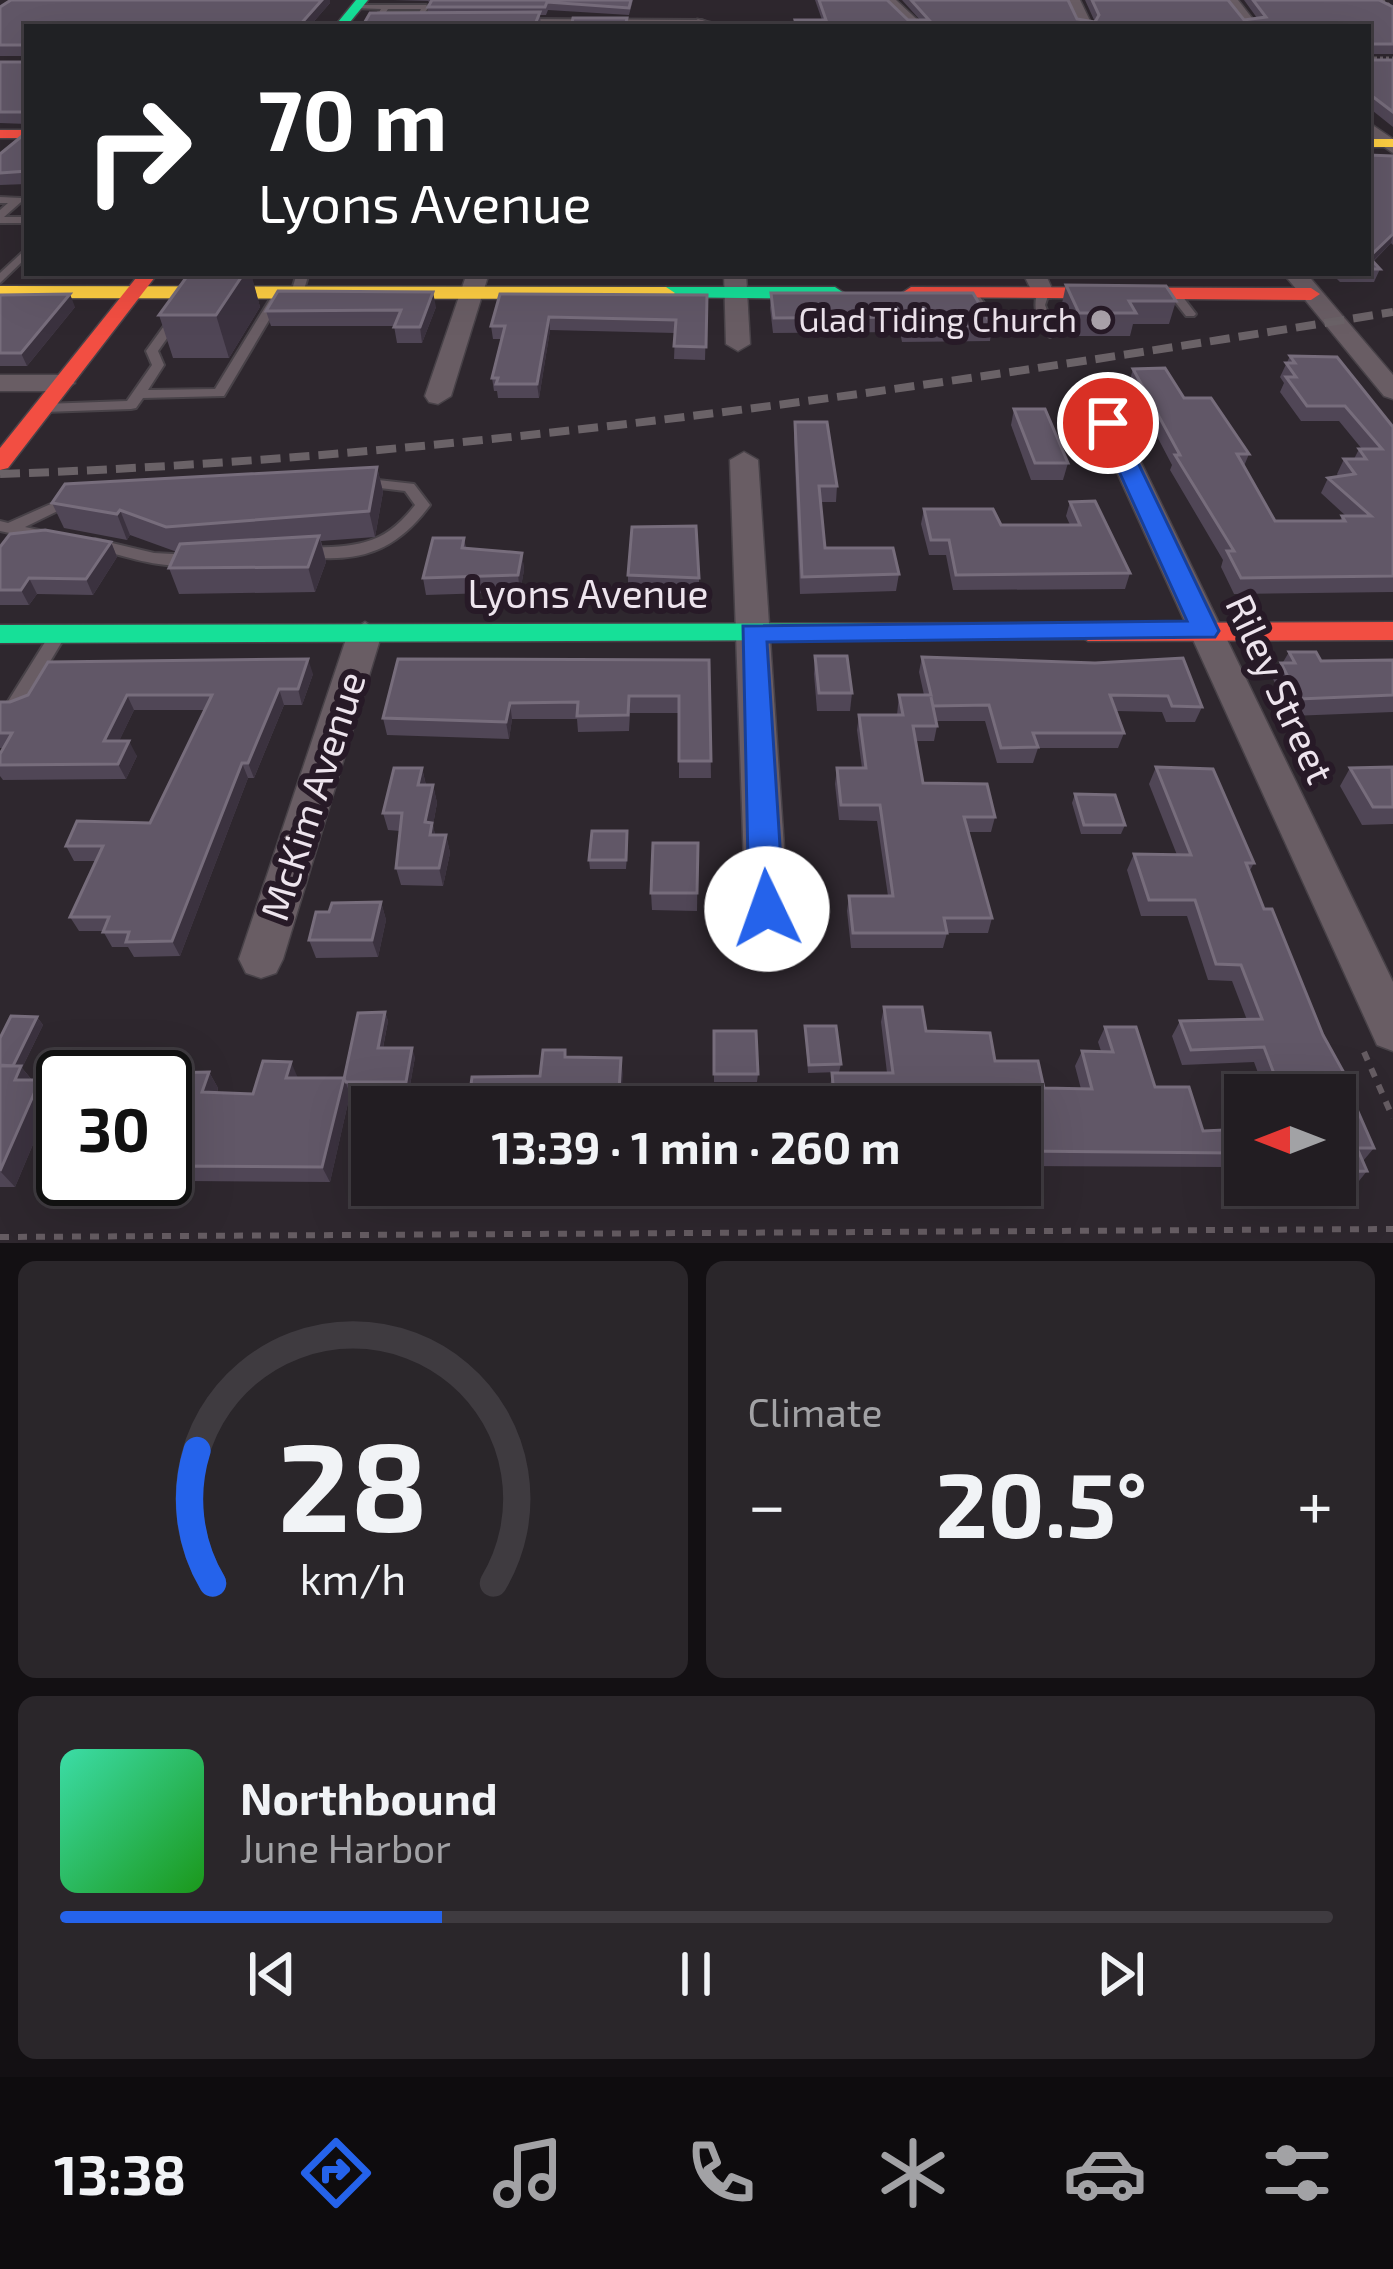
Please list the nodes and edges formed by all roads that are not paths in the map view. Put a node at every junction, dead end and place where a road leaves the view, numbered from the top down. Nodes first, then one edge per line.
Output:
1 (888, 0) edge
2 (1231, 0) edge
3 (358, 12) edge
4 (432, 21) edge
5 (502, 21) edge
6 (702, 22) joint
7 (710, 24) edge
8 (915, 24) edge
9 (1250, 24) edge
10 (0, 200) edge
11 (0, 217) edge
12 (24, 254) edge
13 (0, 280) edge
14 (141, 282) edge
15 (475, 283) edge
16 (735, 283) edge
17 (1038, 283) edge
18 (1302, 284) edge
19 (293, 286) edge
20 (0, 292) edge
21 (192, 292) junction
22 (972, 293) junction
23 (989, 319) edge
24 (1050, 332) dead end
25 (738, 344) dead end
26 (0, 383) edge
27 (62, 383) junction
28 (1090, 385) dead end
29 (1393, 392) edge
30 (139, 394) junction
31 (438, 396) dead end
32 (43, 408) junction
33 (744, 460) dead end
34 (0, 463) edge
35 (351, 483) edge
36 (92, 497) edge
37 (7, 526) edge
38 (278, 555) edge
39 (207, 559) edge
40 (1205, 631) junction
41 (1393, 631) edge
42 (753, 632) junction
43 (365, 633) junction
44 (0, 634) edge
45 (58, 634) junction
46 (13, 708) edge
47 (769, 952) dead end
48 (261, 958) dead end
49 (1393, 1030) edge

1 - 8 street
2 - 9 street
3 - 3 lane
3 - 4 lane
5 - 6 lane
6 - 7 street
10 - 11 lane
12 - 13 lane
14 - 20 street
14 - 21 street
14 - 27 street
15 - 16 street
15 - 19 street
15 - 31 street
16 - 22 street
16 - 25 street
17 - 18 street
17 - 22 street
17 - 24 lane
18 - 29 street
19 - 21 street
19 - 30 lane
21 - 30 lane
22 - 23 lane
26 - 27 street
27 - 32 street
28 - 40 street, Riley Street
30 - 32 lane
32 - 34 street
33 - 42 street
35 - 38 lane
36 - 37 lane
37 - 39 lane
40 - 41 street, Lyons Avenue
40 - 42 street, Lyons Avenue
40 - 49 street, Riley Street
42 - 43 street, Lyons Avenue
42 - 47 street
43 - 45 street, Lyons Avenue
43 - 48 street, McKim Avenue
44 - 45 street, Lyons Avenue
45 - 46 lane

